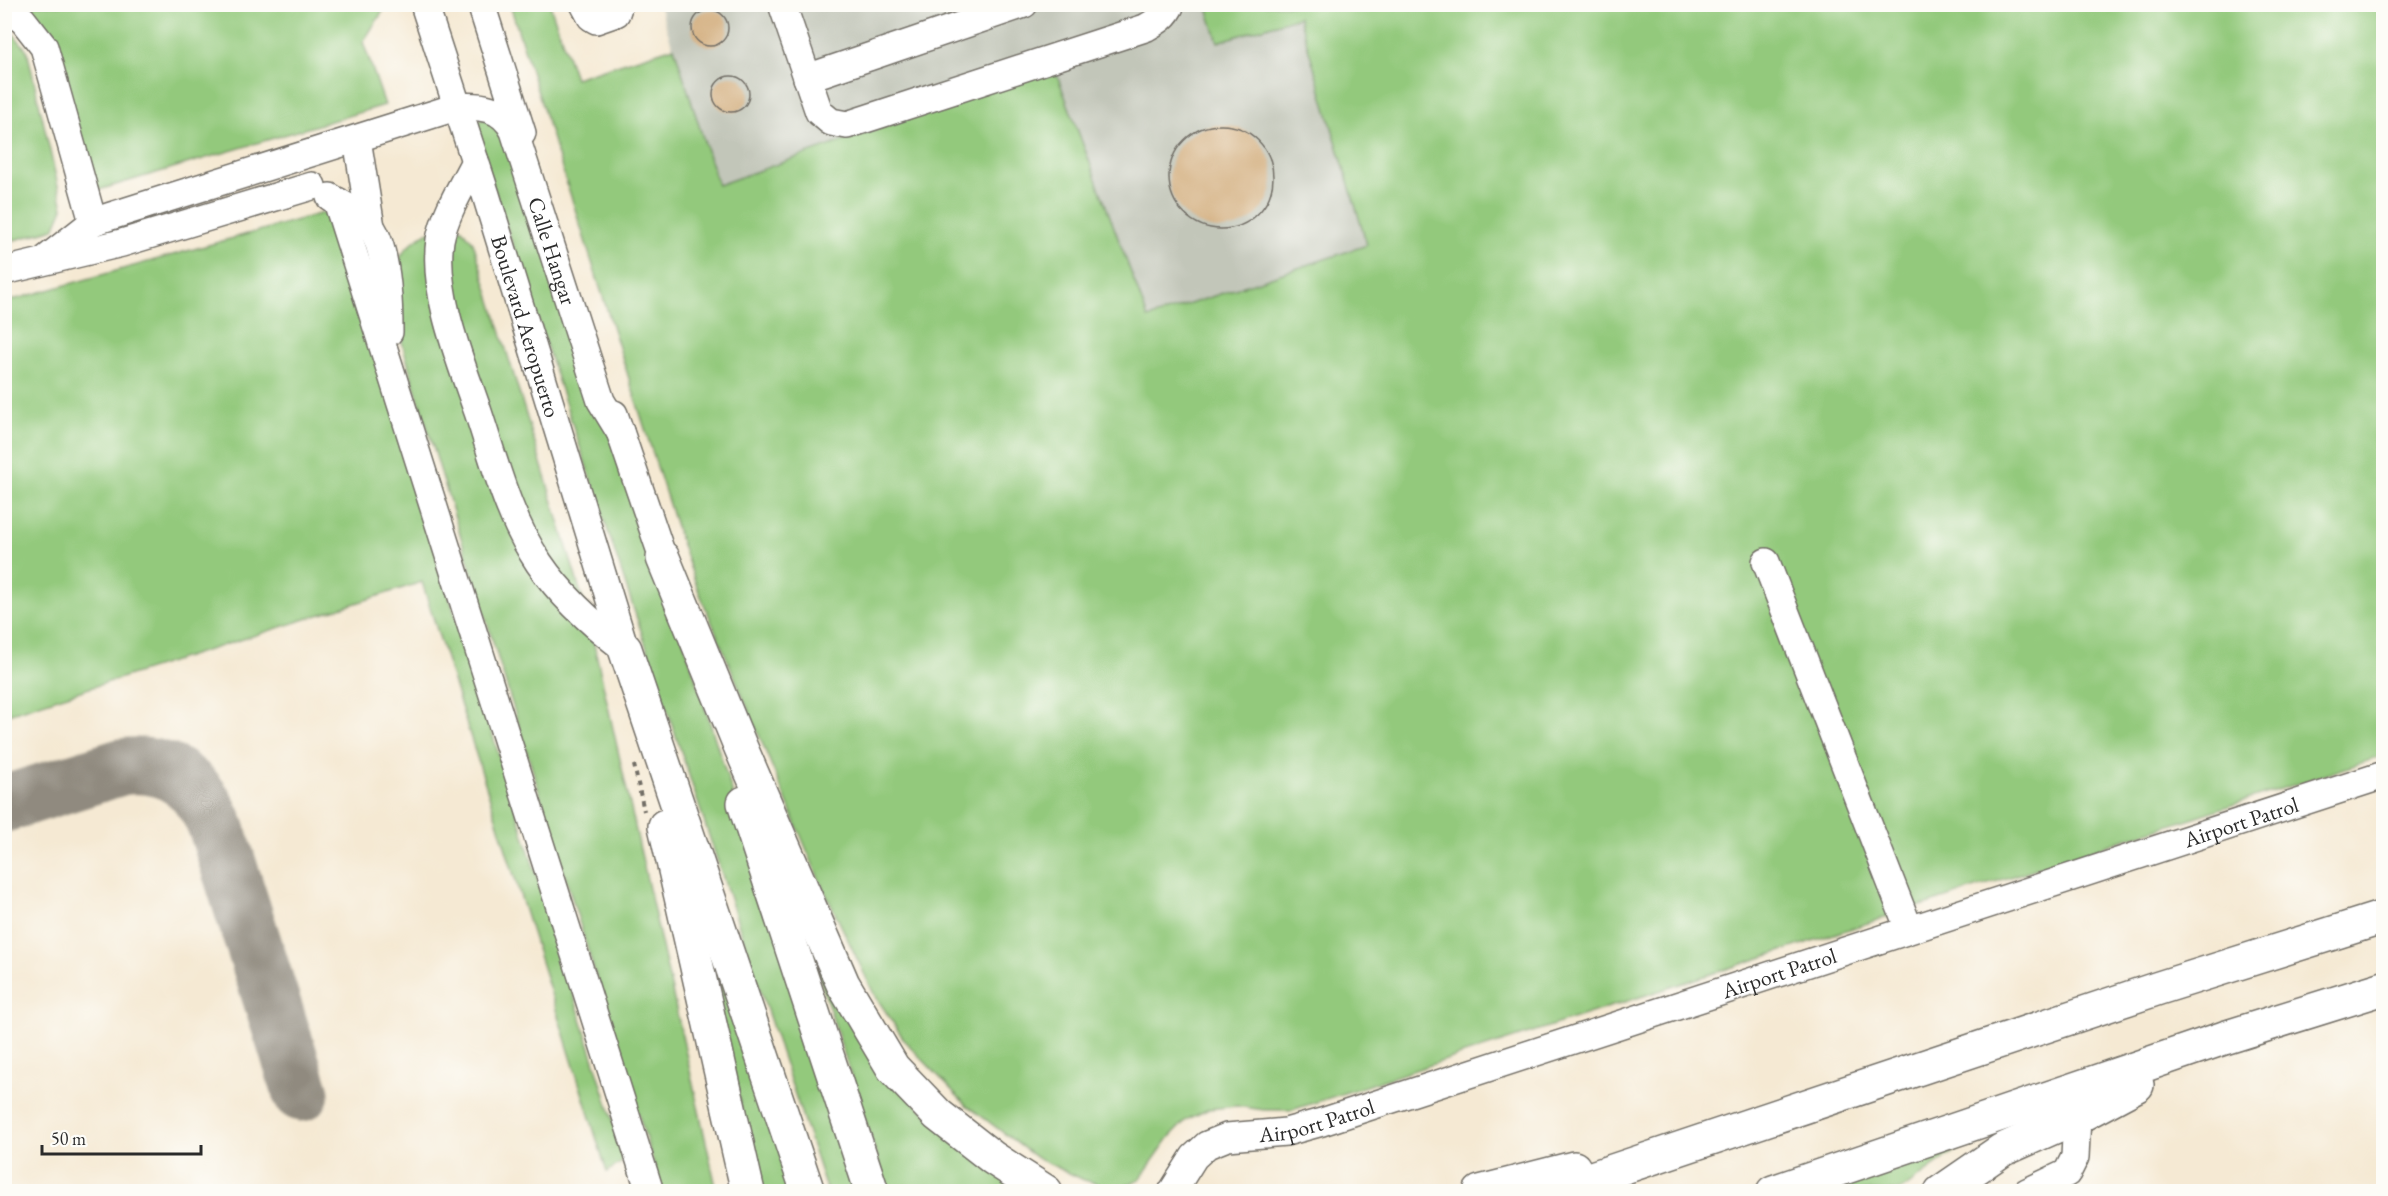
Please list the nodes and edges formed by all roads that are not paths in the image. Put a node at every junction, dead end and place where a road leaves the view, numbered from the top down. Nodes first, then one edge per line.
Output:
1 (424, 4) edge
2 (481, 4) edge
3 (584, 4) edge
4 (619, 4) edge
5 (782, 4) edge
6 (1024, 4) edge
7 (1171, 4) edge
8 (4, 11) edge
9 (807, 78) junction
10 (456, 107) junction
11 (357, 139) junction
12 (281, 161) junction
13 (475, 161) junction
14 (312, 186) junction
15 (337, 201) junction
16 (93, 222) junction
17 (371, 227) junction
18 (46, 260) junction
19 (4, 271) edge
20 (389, 367) junction
21 (620, 432) junction
22 (663, 558) junction
23 (1766, 562) dead end
24 (625, 649) junction
25 (2384, 775) edge
26 (2384, 917) edge
27 (1909, 929) junction
28 (2384, 988) edge
29 (2384, 1006) edge
30 (2295, 1016) junction
31 (2224, 1038) junction
32 (2077, 1117) junction
33 (1757, 1124) junction
34 (646, 1181) edge
35 (1179, 1182) edge
36 (626, 1191) edge
37 (748, 1191) edge
38 (808, 1191) edge
39 (872, 1191) edge
40 (1046, 1191) edge
41 (1480, 1191) edge
42 (1550, 1191) edge
43 (1773, 1191) edge
44 (1941, 1191) edge
45 (2027, 1191) edge

1 - 10 street, Boulevard Aeropuerto
2 - 21 street
3 - 4 street
5 - 9 street
6 - 9 street
7 - 9 street
8 - 16 street
10 - 11 street, Calle Hangar
10 - 13 street, Boulevard Aeropuerto
10 - 21 street, Calle Hangar
11 - 12 street, Calle Hangar
11 - 17 street
12 - 14 street
12 - 16 street, Calle Hangar
13 - 24 street, Boulevard Aeropuerto
13 - 24 street
14 - 15 street
14 - 18 street
15 - 17 street
15 - 20 street
16 - 18 street
17 - 20 street
18 - 19 street
20 - 34 street
21 - 22 street
22 - 39 highway
22 - 40 highway
23 - 27 street
24 - 37 highway
24 - 38 highway
25 - 27 street, Airport Patrol
26 - 33 highway
27 - 35 street, Airport Patrol
28 - 30 highway
29 - 30 highway
30 - 31 highway
31 - 32 highway
31 - 43 highway
32 - 44 highway
32 - 45 street
33 - 41 highway
33 - 42 highway
34 - 36 street

